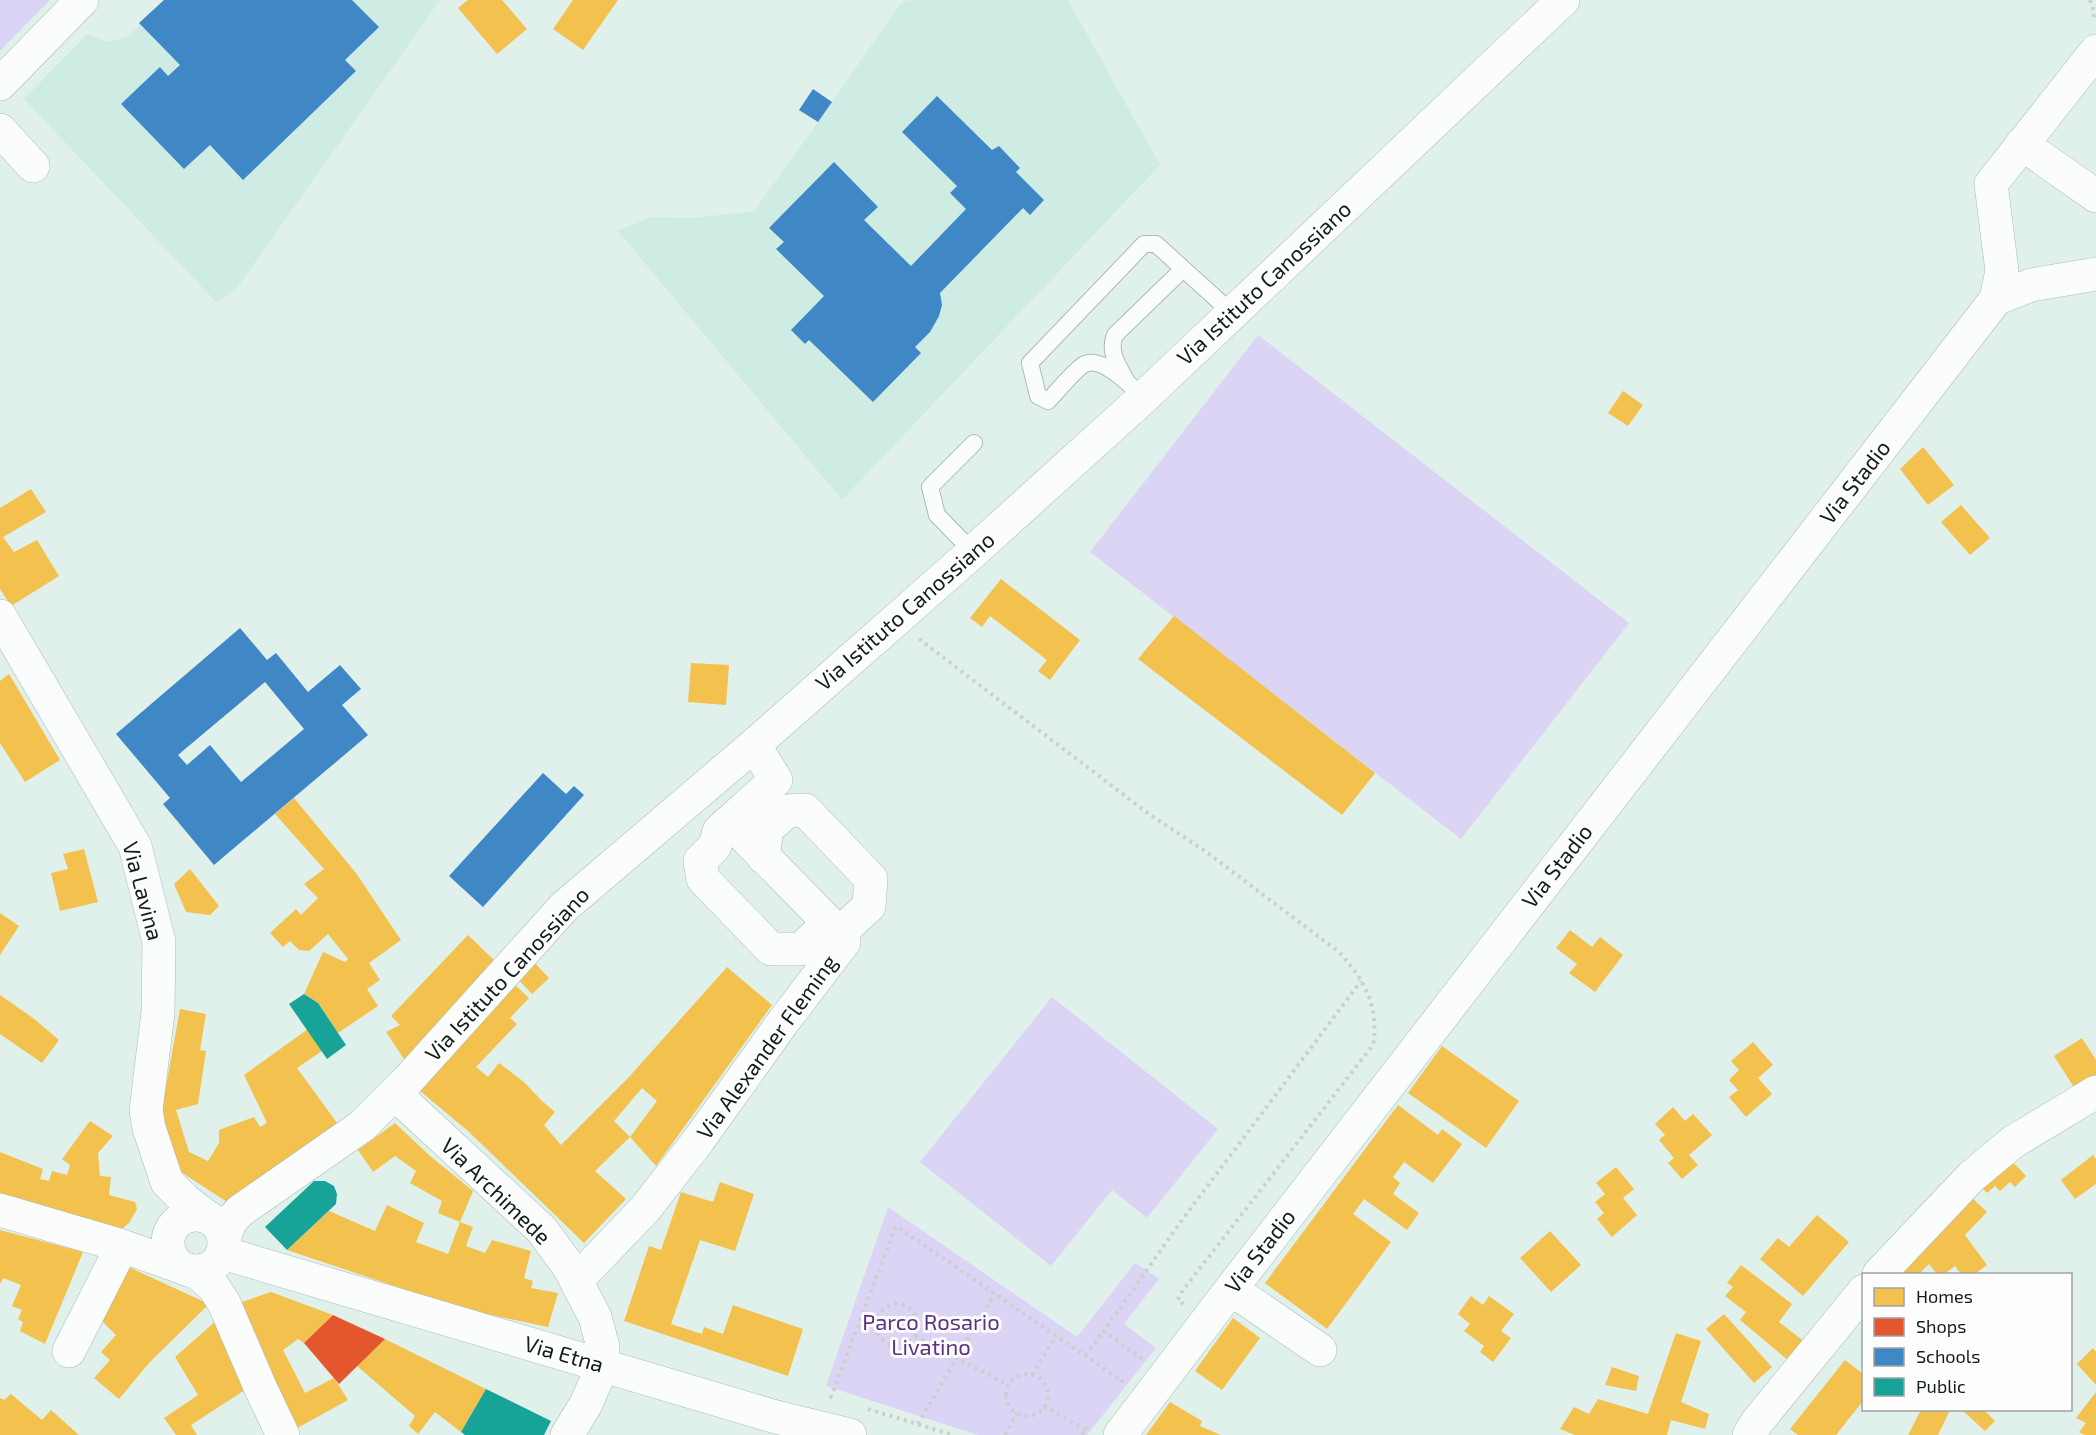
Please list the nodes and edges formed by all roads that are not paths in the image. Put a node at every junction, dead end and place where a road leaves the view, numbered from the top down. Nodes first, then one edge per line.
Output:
1 (82, 0) edge
2 (1563, 0) edge
3 (2094, 38) edge
4 (0, 84) edge
5 (0, 130) edge
6 (2022, 144) junction
7 (33, 166) dead end
8 (2096, 196) edge
9 (1183, 269) junction
10 (2096, 274) edge
11 (1996, 299) junction
12 (1232, 313) junction
13 (1135, 389) junction
14 (974, 442) dead end
15 (973, 552) junction
16 (0, 616) edge
17 (754, 745) junction
18 (740, 813) junction
19 (715, 846) junction
20 (757, 850) junction
21 (834, 929) junction
22 (2096, 1092) edge
23 (395, 1095) junction
24 (0, 1210) edge
25 (218, 1236) junction
26 (119, 1245) junction
27 (188, 1269) junction
28 (1884, 1270) edge
29 (576, 1281) junction
30 (1231, 1289) junction
31 (1862, 1291) edge
32 (1320, 1350) dead end
33 (69, 1351) dead end
34 (603, 1365) junction
35 (856, 1421) edge
36 (772, 1426) edge
37 (1106, 1429) edge
38 (283, 1435) edge
39 (567, 1435) edge
40 (1749, 1435) edge

1 - 4 street
2 - 12 street, Via Istituto Canossiano
3 - 6 street
5 - 7 street
6 - 8 street
6 - 11 street
9 - 12 lane
9 - 13 lane
9 - 13 lane
10 - 11 street
11 - 30 street, Via Stadio
12 - 13 street, Via Istituto Canossiano
13 - 15 street, Via Istituto Canossiano
14 - 15 lane
15 - 17 street, Via Istituto Canossiano
16 - 25 street, Via Lavina
17 - 18 street
17 - 23 street, Via Istituto Canossiano
18 - 19 street
18 - 20 street, Via Alexander Fleming
19 - 20 street
19 - 21 street
20 - 21 street, Via Alexander Fleming
20 - 21 street
21 - 29 street, Via Alexander Fleming
22 - 28 street
23 - 25 street, Via Istituto Canossiano
23 - 29 street, Via Archimede
24 - 26 street
25 - 27 street
25 - 27 street
25 - 34 street, Via Etna
26 - 27 street
26 - 33 street
27 - 38 street
29 - 34 street, Via Archimede
30 - 32 street
30 - 37 street, Via Stadio
31 - 40 street
34 - 36 street, Via Etna
34 - 39 street
35 - 36 street, Via Etna

